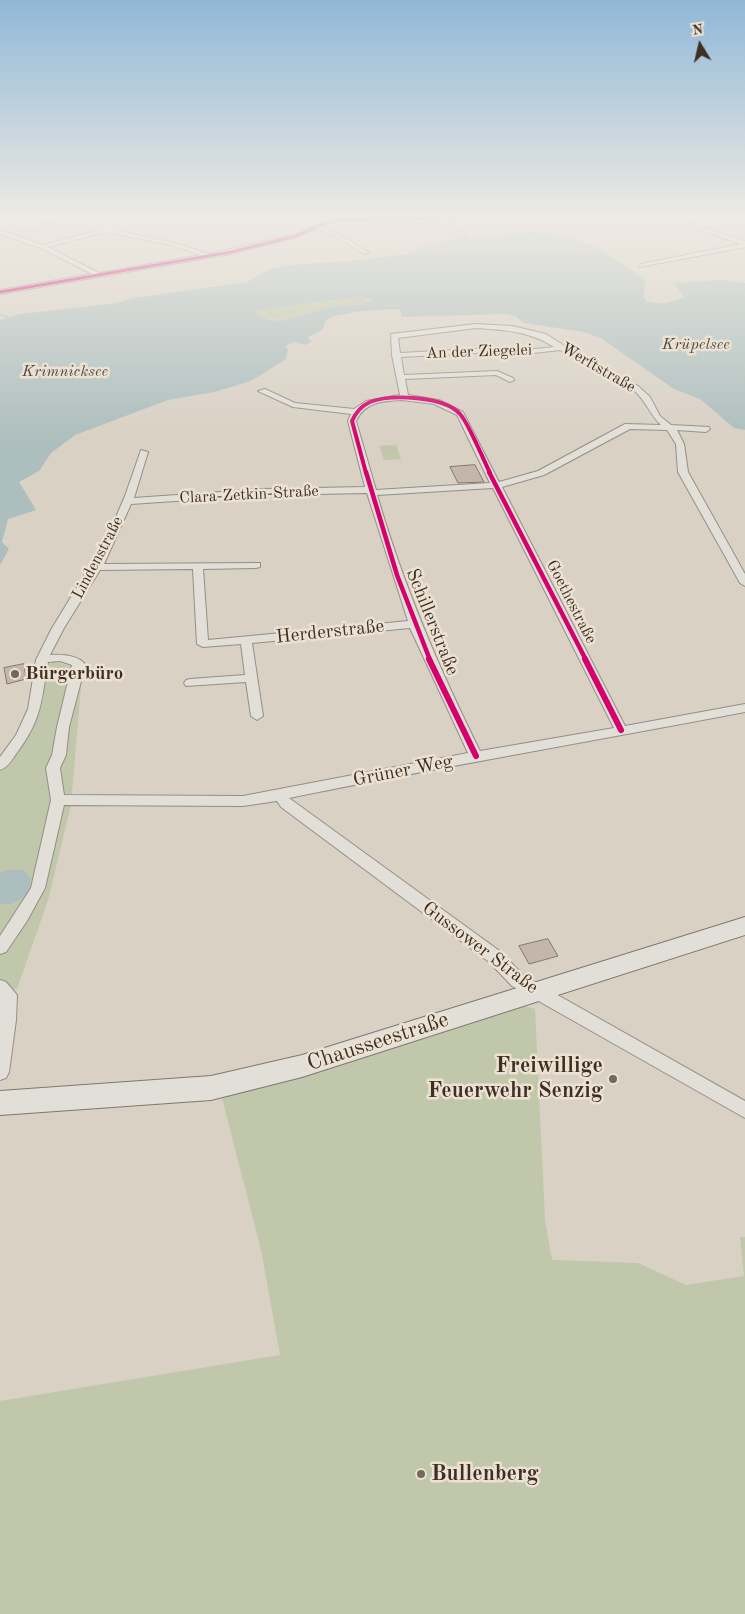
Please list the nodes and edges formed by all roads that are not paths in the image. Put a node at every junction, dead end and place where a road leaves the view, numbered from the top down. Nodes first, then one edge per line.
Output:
1 (562, 348) junction
2 (396, 355) junction
3 (402, 377) junction
4 (510, 380) dead end
5 (262, 391) dead end
6 (404, 397) junction
7 (356, 412) junction
8 (669, 427) junction
9 (706, 429) dead end
10 (144, 452) dead end
11 (498, 485) junction
12 (372, 492) junction
13 (127, 501) junction
14 (256, 565) dead end
15 (96, 567) junction
16 (198, 567) junction
17 (745, 583) edge
18 (414, 624) junction
19 (246, 640) junction
20 (42, 660) junction
21 (252, 678) junction
22 (190, 683) dead end
23 (745, 708) edge
24 (258, 716) dead end
25 (621, 730) junction
26 (476, 756) junction
27 (0, 766) edge
28 (281, 796) junction
29 (58, 800) junction
30 (745, 926) edge
31 (0, 948) edge
32 (0, 987) edge
33 (534, 991) junction
34 (0, 1072) edge
35 (0, 1103) edge
36 (745, 1110) edge

1 - 2 street, An der Ziegelei
1 - 2 street, Werftstraße
1 - 8 street, Werftstraße
2 - 3 street
3 - 4 street
3 - 6 street
5 - 7 street
6 - 7 street, Goethestraße
6 - 11 street, Goethestraße
7 - 12 street, Schillerstraße
8 - 9 street
8 - 11 street
8 - 17 street, Werftstraße
10 - 13 street, Lindenstraße
11 - 12 street, Clara-Zetkin-Straße
11 - 25 street, Goethestraße
12 - 13 street, Clara-Zetkin-Straße
12 - 18 street, Schillerstraße
13 - 15 street, Lindenstraße
14 - 16 street
15 - 16 street
15 - 20 street, Lindenstraße
16 - 19 street, Herderstraße
18 - 19 street, Herderstraße
18 - 26 street, Schillerstraße
19 - 21 street, Herderstraße
20 - 27 street, Lindenstraße
20 - 29 street
21 - 22 street
21 - 24 street, Herderstraße
23 - 25 street, Grüner Weg
25 - 26 street, Grüner Weg
26 - 28 street, Grüner Weg
28 - 29 street, Grüner Weg
28 - 33 street, Gussower Straße
29 - 31 street
30 - 33 main road, Chausseestraße
32 - 34 street
33 - 35 main road, Chausseestraße
33 - 36 street, Gussower Straße

